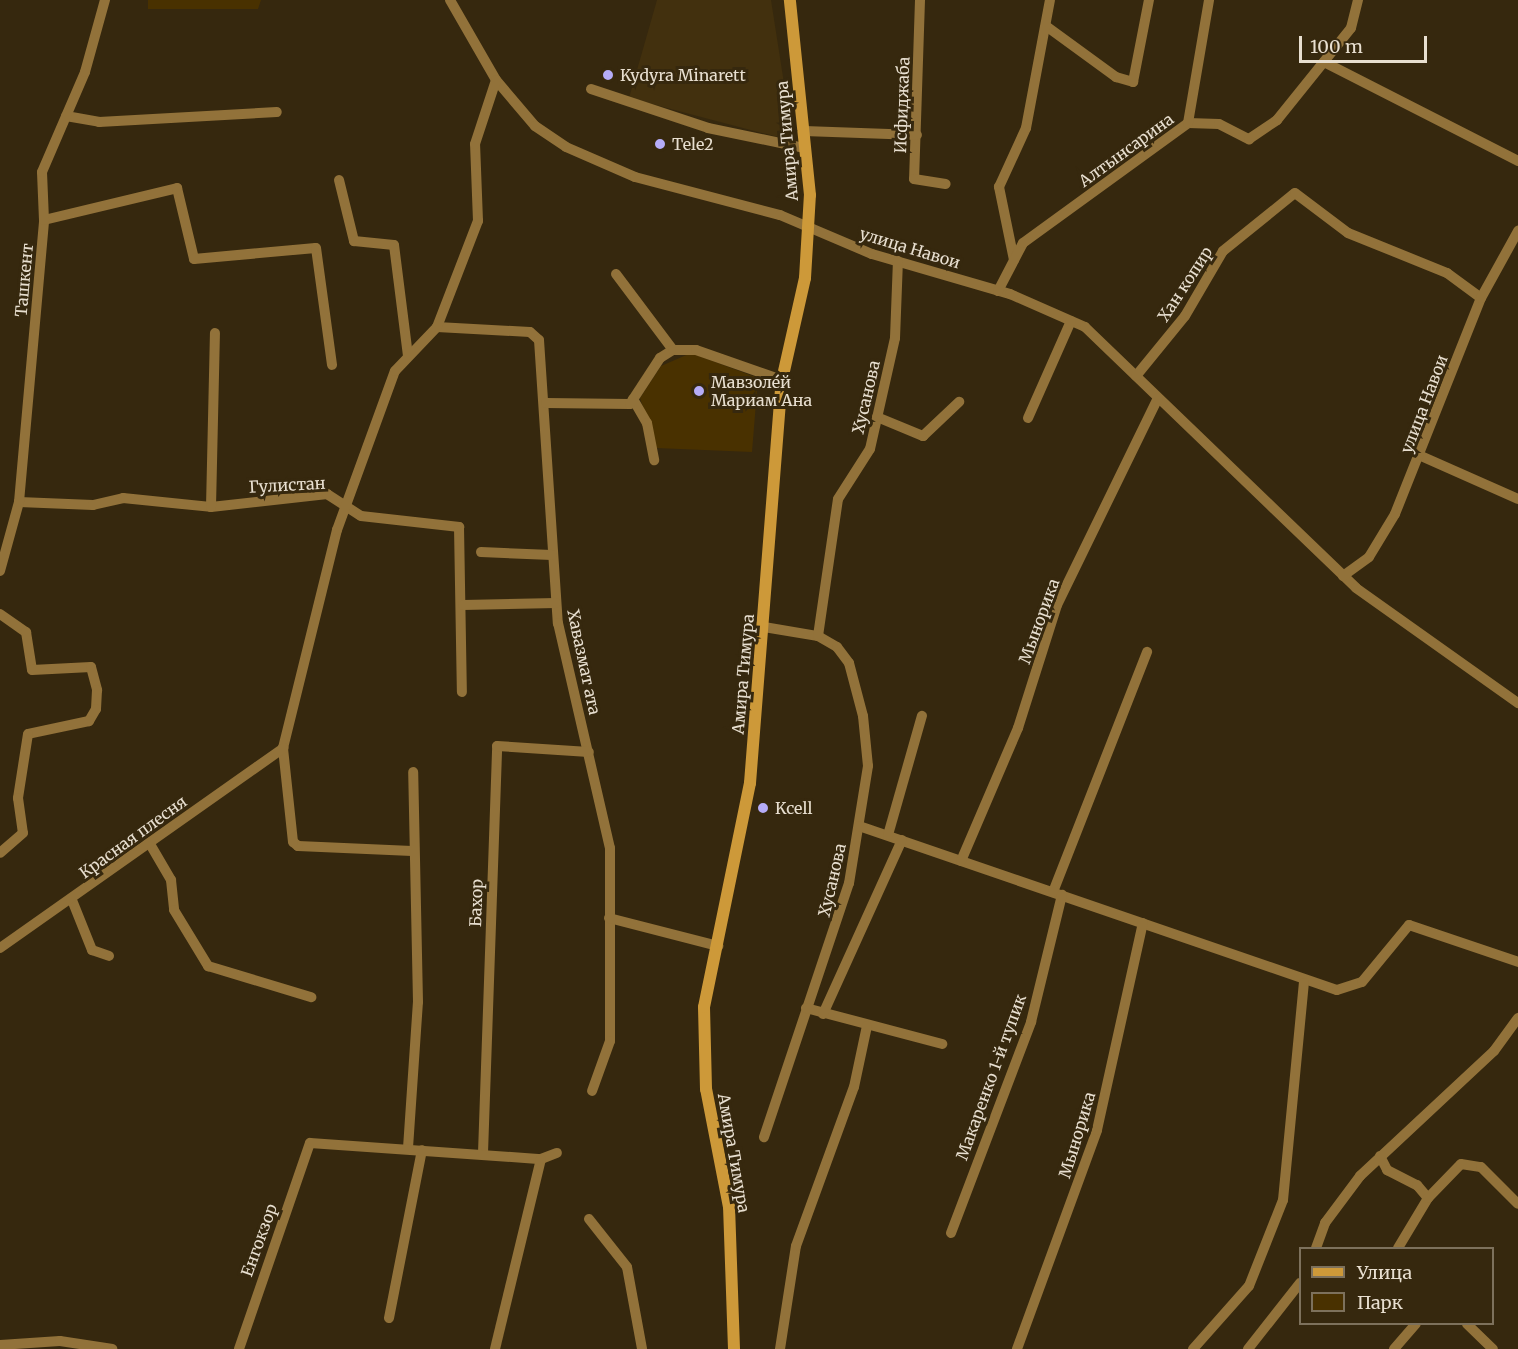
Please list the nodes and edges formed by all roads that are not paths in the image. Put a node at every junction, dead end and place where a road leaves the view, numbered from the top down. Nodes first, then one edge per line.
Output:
1 (105, 0) edge
2 (450, 0) edge
3 (790, 0) edge
4 (920, 0) edge
5 (1050, 0) edge
6 (1149, 0) edge
7 (1209, 0) edge
8 (1358, 0) edge
9 (1046, 26) junction
10 (1324, 62) junction
11 (496, 81) junction
12 (591, 89) dead end
13 (277, 112) dead end
14 (66, 116) junction
15 (1188, 123) junction
16 (804, 131) junction
17 (917, 135) junction
18 (806, 148) junction
19 (1518, 161) edge
20 (339, 180) dead end
21 (945, 184) dead end
22 (44, 220) junction
23 (808, 230) junction
24 (1518, 231) edge
25 (1014, 260) junction
26 (898, 261) junction
27 (616, 274) dead end
28 (998, 291) junction
29 (1481, 298) junction
30 (1071, 321) junction
31 (437, 327) junction
32 (214, 333) dead end
33 (673, 350) junction
34 (408, 356) junction
35 (332, 365) dead end
36 (1136, 376) junction
37 (782, 380) junction
38 (1158, 398) junction
39 (633, 399) junction
40 (960, 402) dead end
41 (546, 403) junction
42 (877, 417) junction
43 (1028, 418) dead end
44 (1421, 456) junction
45 (654, 460) dead end
46 (1518, 499) edge
47 (19, 502) junction
48 (349, 503) junction
49 (211, 507) junction
50 (481, 552) dead end
51 (552, 555) junction
52 (0, 571) edge
53 (1342, 576) junction
54 (556, 603) junction
55 (463, 605) junction
56 (0, 614) edge
57 (764, 627) junction
58 (818, 636) junction
59 (1146, 652) dead end
60 (462, 692) dead end
61 (1518, 703) edge
62 (922, 716) dead end
63 (283, 748) junction
64 (589, 752) junction
65 (413, 772) dead end
66 (859, 826) junction
67 (888, 836) junction
68 (902, 840) junction
69 (150, 844) junction
70 (412, 851) junction
71 (0, 853) edge
72 (961, 861) junction
73 (1058, 893) junction
74 (72, 900) junction
75 (609, 918) junction
76 (1143, 923) junction
77 (718, 946) junction
78 (0, 948) edge
79 (110, 956) dead end
80 (1518, 962) edge
81 (1304, 983) junction
82 (311, 998) dead end
83 (806, 1008) junction
84 (823, 1014) junction
85 (1518, 1018) edge
86 (867, 1026) junction
87 (942, 1044) dead end
88 (592, 1091) dead end
89 (764, 1137) dead end
90 (408, 1148) junction
91 (422, 1149) junction
92 (557, 1152) dead end
93 (483, 1153) junction
94 (1380, 1156) junction
95 (541, 1159) junction
96 (1428, 1198) junction
97 (1518, 1204) edge
98 (590, 1219) dead end
99 (951, 1233) dead end
100 (1316, 1247) edge
101 (1399, 1247) edge
102 (1299, 1284) edge
103 (389, 1318) dead end
104 (1414, 1325) edge
105 (1469, 1325) edge
106 (0, 1345) edge
107 (112, 1349) edge
108 (239, 1349) edge
109 (495, 1349) edge
110 (642, 1349) edge
111 (734, 1349) edge
112 (780, 1349) edge
113 (1017, 1349) edge
114 (1193, 1349) edge
115 (1248, 1349) edge
116 (1394, 1349) edge
117 (1493, 1349) edge

1 - 14 street, Ташкент
2 - 11 street, улица Навои
3 - 16 street, Амира Тимура
4 - 17 street, Исфиджаба
5 - 9 street
6 - 9 street
7 - 15 street, Алтынсарина
8 - 10 street
9 - 25 street
10 - 15 street
10 - 19 street
11 - 23 street, улица Навои
11 - 31 street
12 - 18 street
13 - 14 street
14 - 22 street, Ташкент
15 - 25 street, Алтынсарина
16 - 17 street
16 - 18 street, Амира Тимура
17 - 21 street, Исфиджаба
18 - 23 street, Амира Тимура
20 - 34 street
22 - 35 street
22 - 47 street, Ташкент
23 - 26 street, улица Навои
23 - 37 street, Амира Тимура
24 - 29 street, улица Навои
25 - 28 street, Алтынсарина
26 - 28 street, улица Навои
26 - 42 street, Хусанова
27 - 33 street
28 - 30 street, улица Навои
29 - 36 street, Хан копир
29 - 44 street, улица Навои
30 - 36 street, улица Навои
30 - 43 street
31 - 34 street
31 - 41 street, Хавазмат ата
32 - 49 street
33 - 37 street
33 - 39 street
34 - 48 street
36 - 38 street, улица Навои
37 - 57 street, Амира Тимура
38 - 53 street, улица Навои
38 - 72 street, Мынорика
39 - 41 street
39 - 45 street
40 - 42 street
41 - 51 street, Хавазмат ата
42 - 58 street, Хусанова
44 - 46 street
44 - 53 street, улица Навои
47 - 49 street, Гулистан
47 - 52 street, Ташкент
48 - 49 street, Гулистан
48 - 55 street, Гулистан
48 - 63 street
50 - 51 street
51 - 54 street, Хавазмат ата
53 - 61 street, улица Навои
54 - 55 street
54 - 64 street, Хавазмат ата
55 - 60 street, Гулистан
56 - 71 street
57 - 58 street, Хусанова
57 - 77 street, Амира Тимура
58 - 66 street, Хусанова
59 - 73 street, Макаренко 1-й тупик
62 - 67 street
63 - 69 street, Красная плесня
63 - 70 street
64 - 75 street, Хавазмат ата
64 - 93 street, Бахор
65 - 70 street
66 - 67 street
66 - 83 street, Хусанова
67 - 68 street
68 - 72 street
68 - 84 street
69 - 74 street, Красная плесня
69 - 82 street
70 - 90 street
72 - 73 street
73 - 76 street
73 - 99 street, Макаренко 1-й тупик
74 - 78 street, Красная плесня
74 - 79 street
75 - 77 street
75 - 88 street, Хавазмат ата
76 - 81 street
76 - 113 street, Мынорика
77 - 111 street, Амира Тимура
80 - 81 street
81 - 114 street
83 - 84 street
83 - 89 street, Хусанова
84 - 86 street
85 - 94 street
86 - 87 street
86 - 112 street
90 - 91 street
90 - 108 street, Енгокзор
91 - 93 street
91 - 103 street
92 - 95 street
93 - 95 street
94 - 96 street
94 - 100 street
95 - 109 street
96 - 97 street
96 - 101 street
98 - 110 street
102 - 115 street
104 - 116 street
105 - 117 street
106 - 107 street

